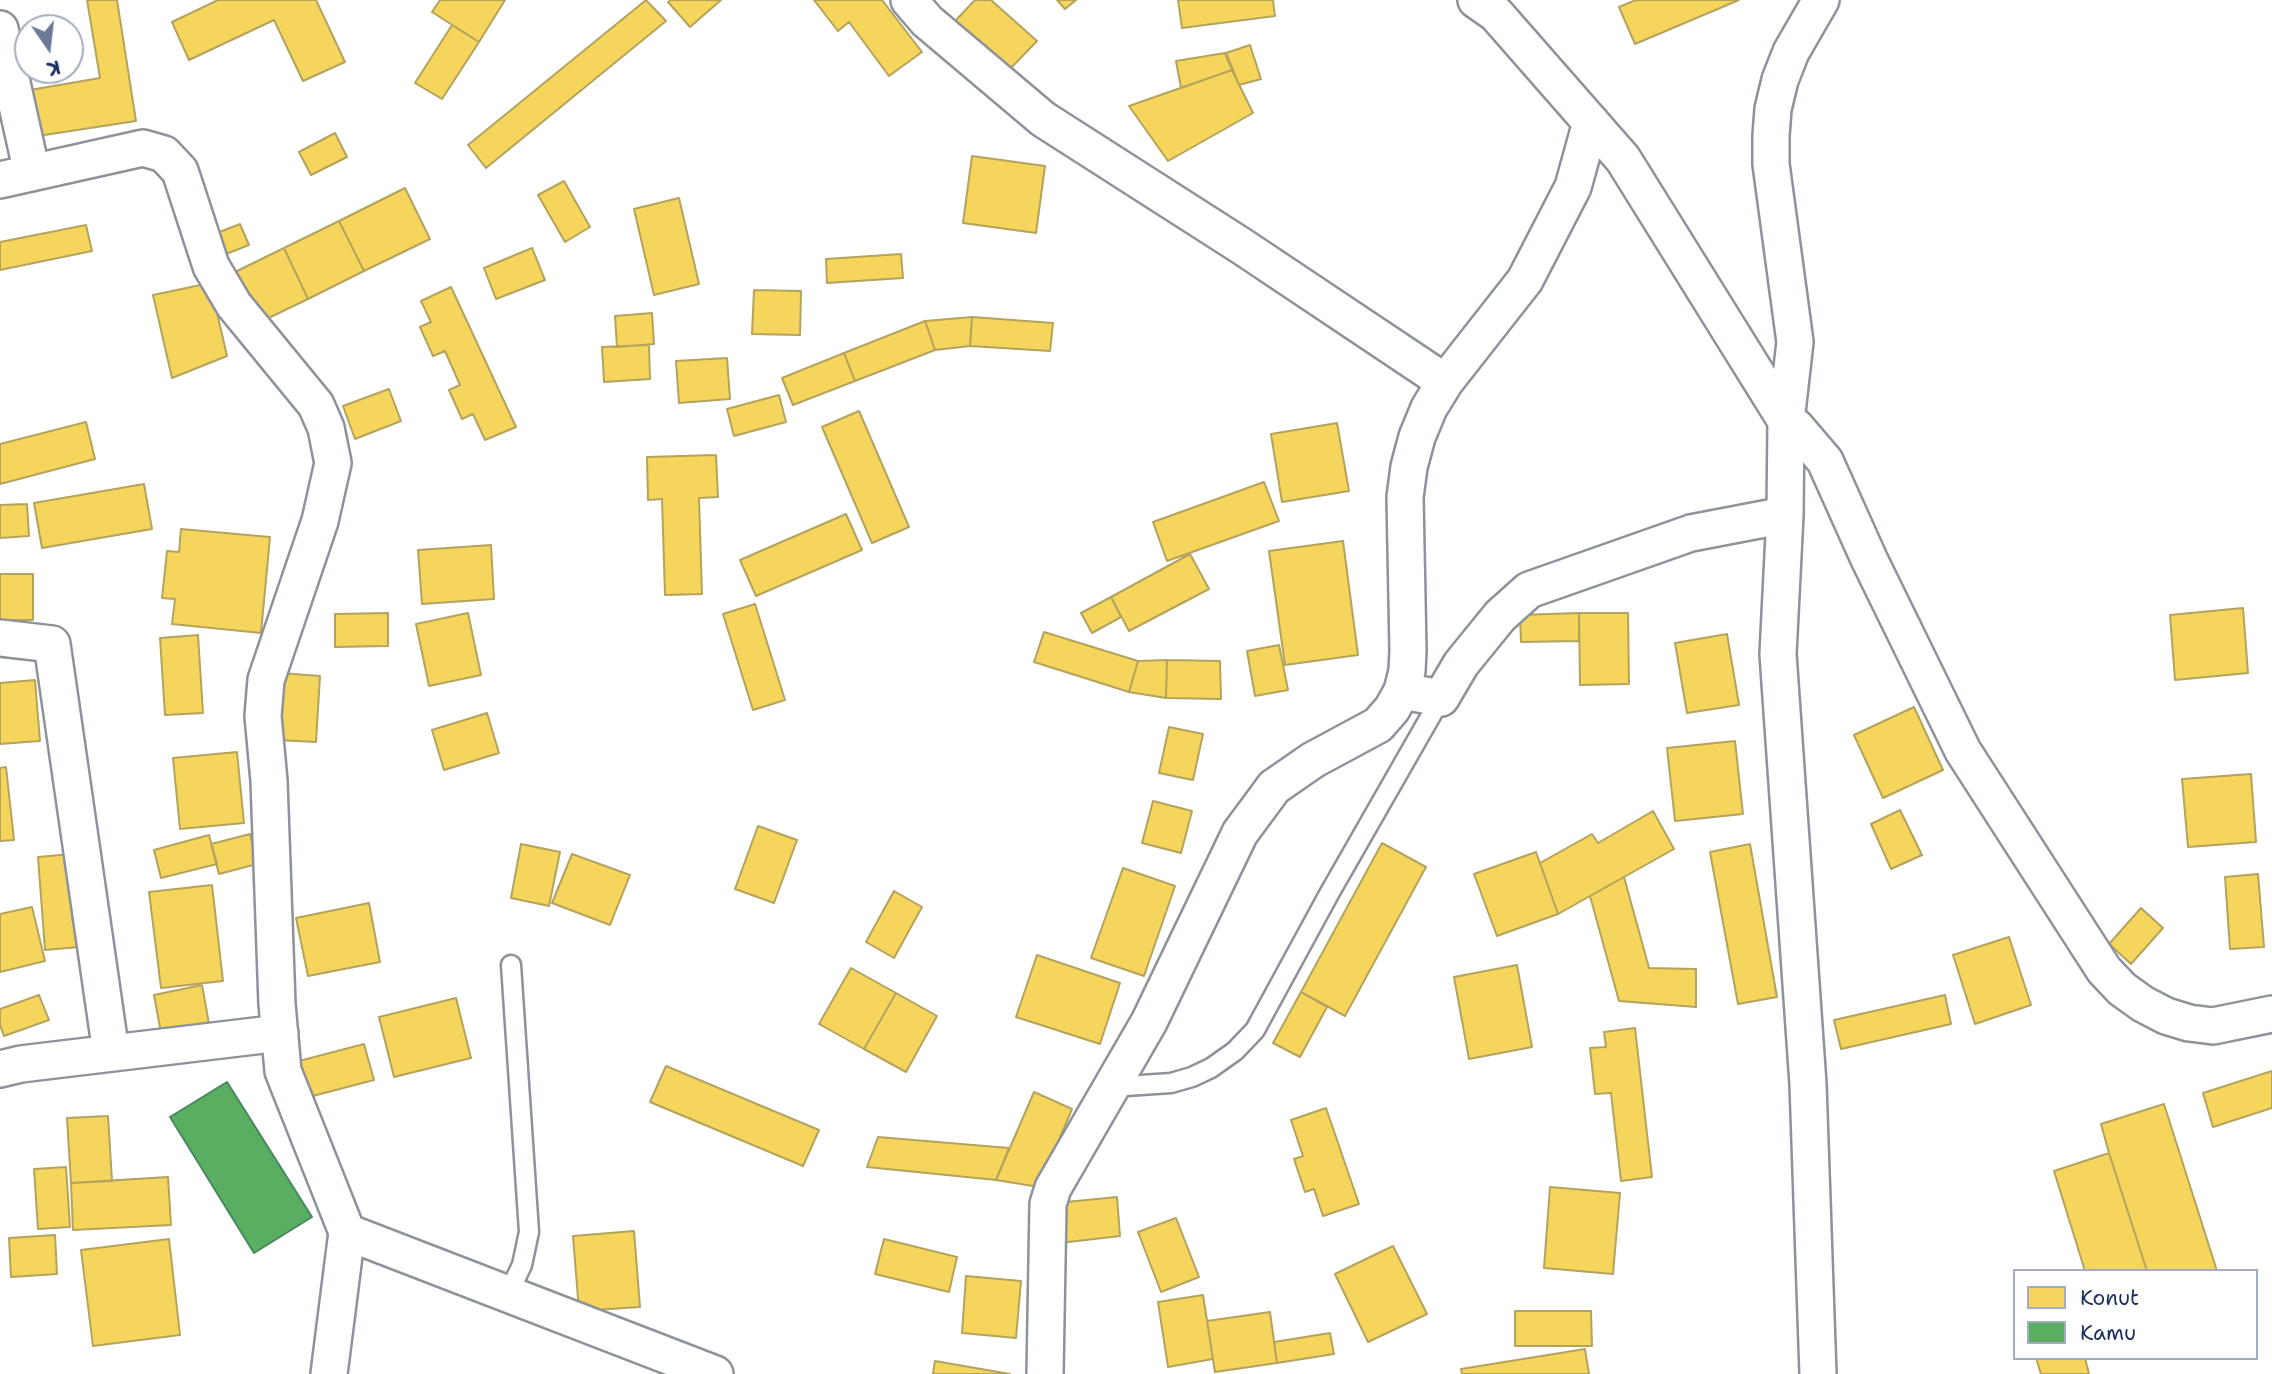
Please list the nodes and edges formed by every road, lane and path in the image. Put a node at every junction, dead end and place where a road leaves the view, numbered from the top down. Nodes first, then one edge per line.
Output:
1 (909, 0) edge
2 (1476, 0) edge
3 (1821, 0) edge
4 (0, 29) edge
5 (1591, 122) junction
6 (16, 176) edge
7 (1445, 382) junction
8 (1786, 421) junction
9 (1785, 515) junction
10 (0, 638) edge
11 (1402, 691) junction
12 (1441, 698) junction
13 (512, 965) dead end
14 (2272, 1014) edge
15 (279, 1033) junction
16 (111, 1053) junction
17 (0, 1069) edge
18 (1111, 1087) junction
19 (347, 1232) junction
20 (508, 1294) junction
21 (328, 1374) edge
22 (715, 1374) edge
23 (1045, 1374) edge
24 (1818, 1374) edge

1 - 7 street
2 - 5 street
3 - 8 street
4 - 6 street
5 - 7 street
5 - 8 street
6 - 15 street
7 - 11 street
8 - 9 street
8 - 14 street
9 - 12 street
9 - 24 street
10 - 16 street
11 - 12 street
11 - 18 street
12 - 18 lane
13 - 20 lane
15 - 16 street
15 - 19 street
16 - 17 street
18 - 23 street
19 - 20 street
19 - 21 street
20 - 22 street

